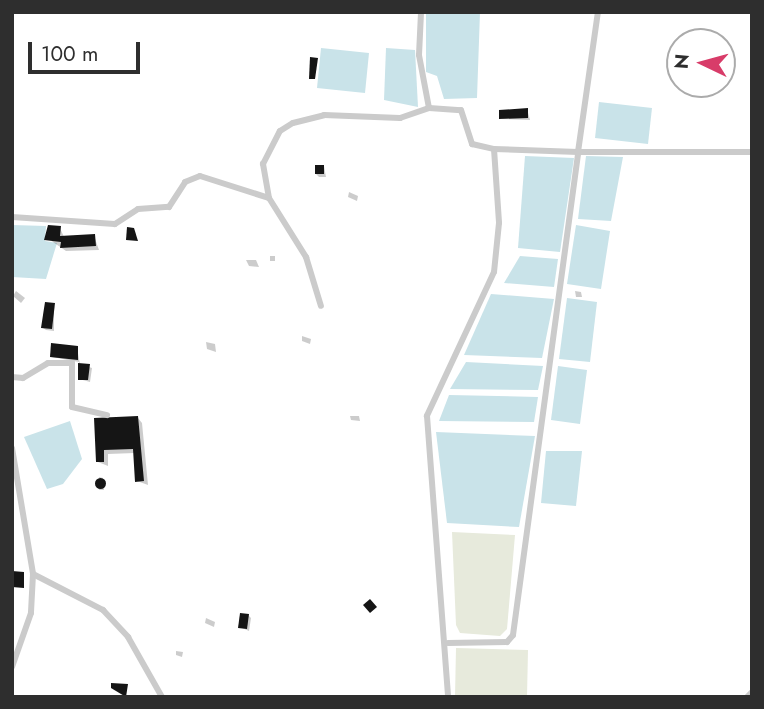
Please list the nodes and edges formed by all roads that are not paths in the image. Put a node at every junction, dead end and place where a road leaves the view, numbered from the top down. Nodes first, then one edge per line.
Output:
1 (421, 12) edge
2 (598, 12) edge
3 (429, 108) junction
4 (494, 149) junction
5 (578, 152) junction
6 (752, 152) edge
7 (269, 198) junction
8 (12, 217) edge
9 (321, 306) dead end
10 (12, 377) edge
11 (107, 415) dead end
12 (12, 447) edge
13 (33, 574) junction
14 (448, 643) junction
15 (12, 667) edge
16 (752, 692) edge
17 (162, 697) edge
18 (448, 697) edge
19 (747, 697) edge

1 - 3 street
2 - 5 street
3 - 4 street
3 - 7 street
4 - 5 street
4 - 14 street
5 - 6 street
5 - 14 street
7 - 8 street
7 - 9 street
10 - 11 street
12 - 13 street
13 - 15 street
13 - 17 street
14 - 18 street
16 - 19 street

